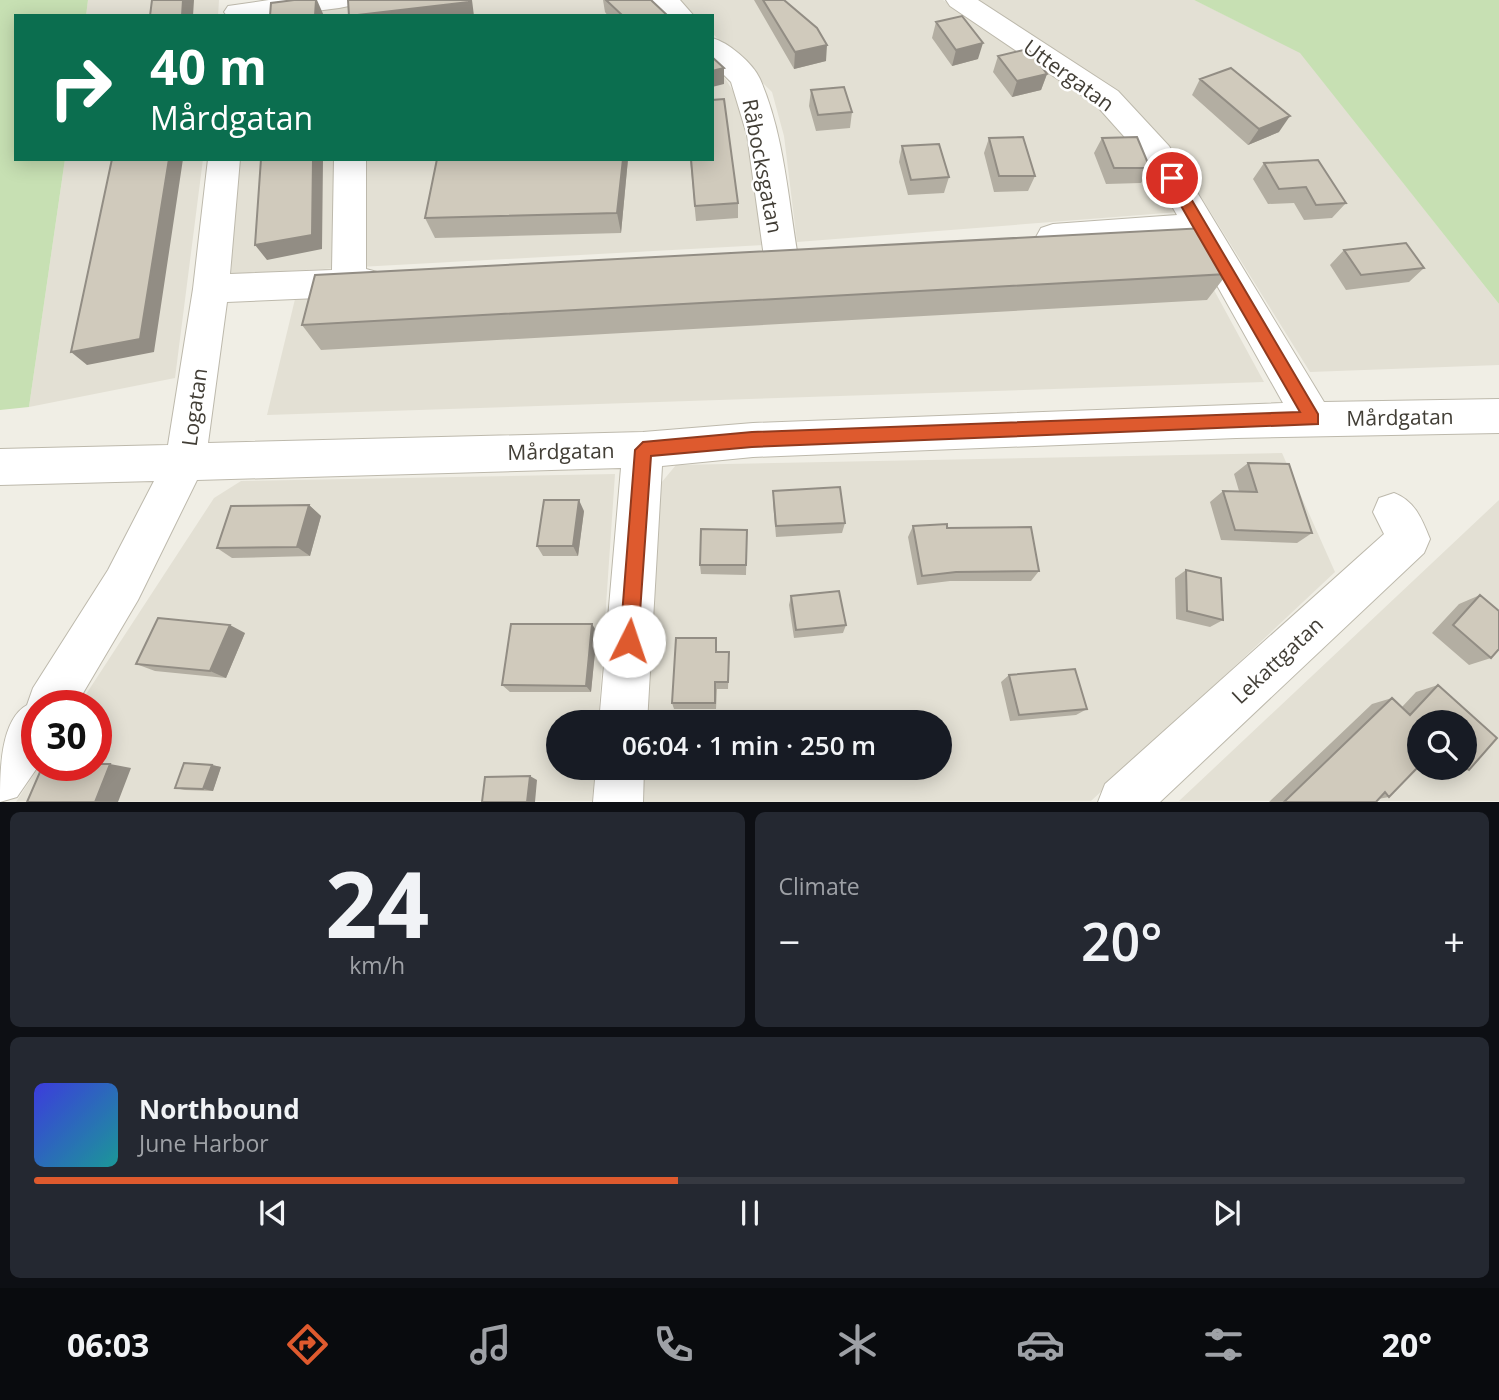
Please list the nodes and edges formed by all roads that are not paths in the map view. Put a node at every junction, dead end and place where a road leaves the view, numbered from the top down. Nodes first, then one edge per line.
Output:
1 (339, 0) edge
2 (664, 0) edge
3 (960, 0) edge
4 (238, 9) edge
5 (678, 14) edge
6 (714, 49) edge
7 (224, 161) edge
8 (349, 161) edge
9 (1201, 226) junction
10 (1025, 239) edge
11 (745, 259) edge
12 (402, 281) edge
13 (349, 283) junction
14 (211, 289) junction
15 (1499, 416) edge
16 (1312, 419) junction
17 (643, 450) junction
18 (186, 460) junction
19 (0, 467) edge
20 (1394, 512) dead end
21 (59, 690) edge
22 (624, 710) edge
23 (21, 749) edge
24 (0, 780) edge
25 (619, 780) edge
26 (618, 802) edge
27 (1123, 802) edge

1 - 4 street
2 - 5 street
3 - 9 street, Uttergatan
6 - 11 street, Råbocksgatan
7 - 14 street, Logatan
8 - 13 street
9 - 10 street
9 - 16 street, Uttergatan
12 - 13 street
13 - 14 street
14 - 18 street, Logatan
15 - 16 street, Mårdgatan
16 - 17 street, Mårdgatan
17 - 18 street, Mårdgatan
17 - 22 street
18 - 19 street, Mårdgatan
18 - 21 street, Logatan
20 - 27 street, Lekattgatan
23 - 24 street
25 - 26 street

